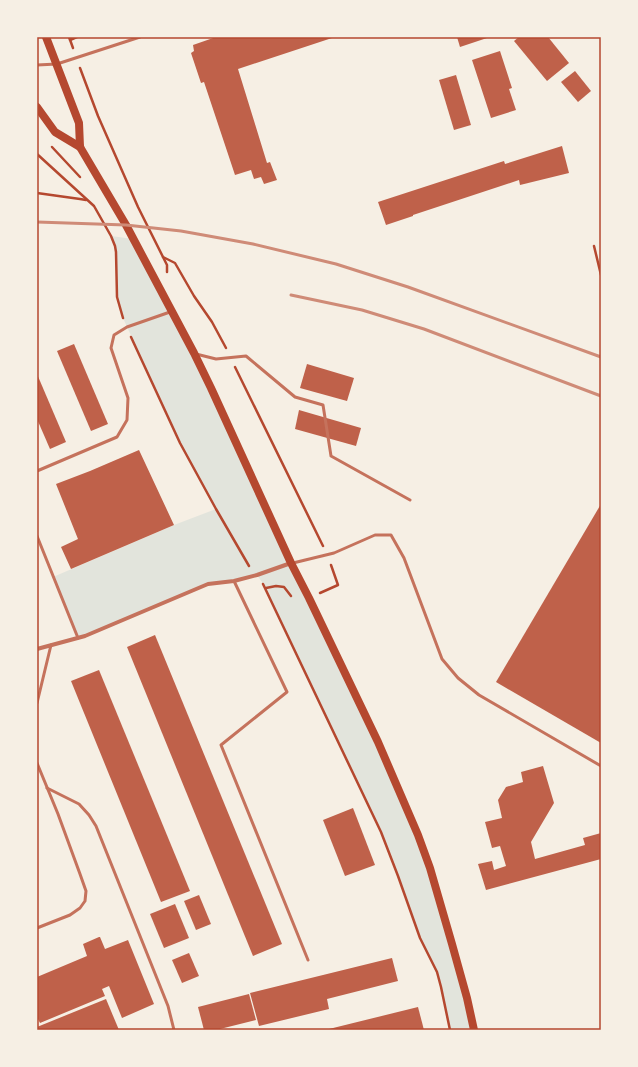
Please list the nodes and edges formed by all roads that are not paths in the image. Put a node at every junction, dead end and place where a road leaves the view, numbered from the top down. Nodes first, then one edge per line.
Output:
1 (46, 37) edge
2 (140, 37) edge
3 (57, 64) junction
4 (37, 65) edge
5 (37, 108) edge
6 (80, 147) junction
7 (172, 312) junction
8 (194, 353) junction
9 (37, 471) edge
10 (410, 500) dead end
11 (37, 536) edge
12 (291, 563) junction
13 (234, 581) junction
14 (78, 638) junction
15 (51, 645) junction
16 (37, 649) edge
17 (37, 703) edge
18 (37, 763) edge
19 (601, 766) edge
20 (47, 788) junction
21 (37, 928) edge
22 (308, 960) dead end
23 (174, 1030) edge
24 (474, 1030) edge

1 - 3 main road
2 - 3 lane
3 - 4 lane
3 - 6 main road
5 - 6 main road
6 - 7 main road
7 - 8 main road
7 - 9 lane
8 - 10 lane
8 - 12 main road
11 - 14 lane
12 - 13 street
12 - 19 lane
12 - 24 main road
13 - 14 street
13 - 22 lane
14 - 15 street
15 - 16 street
15 - 17 lane
18 - 20 lane
20 - 21 lane
20 - 23 lane

